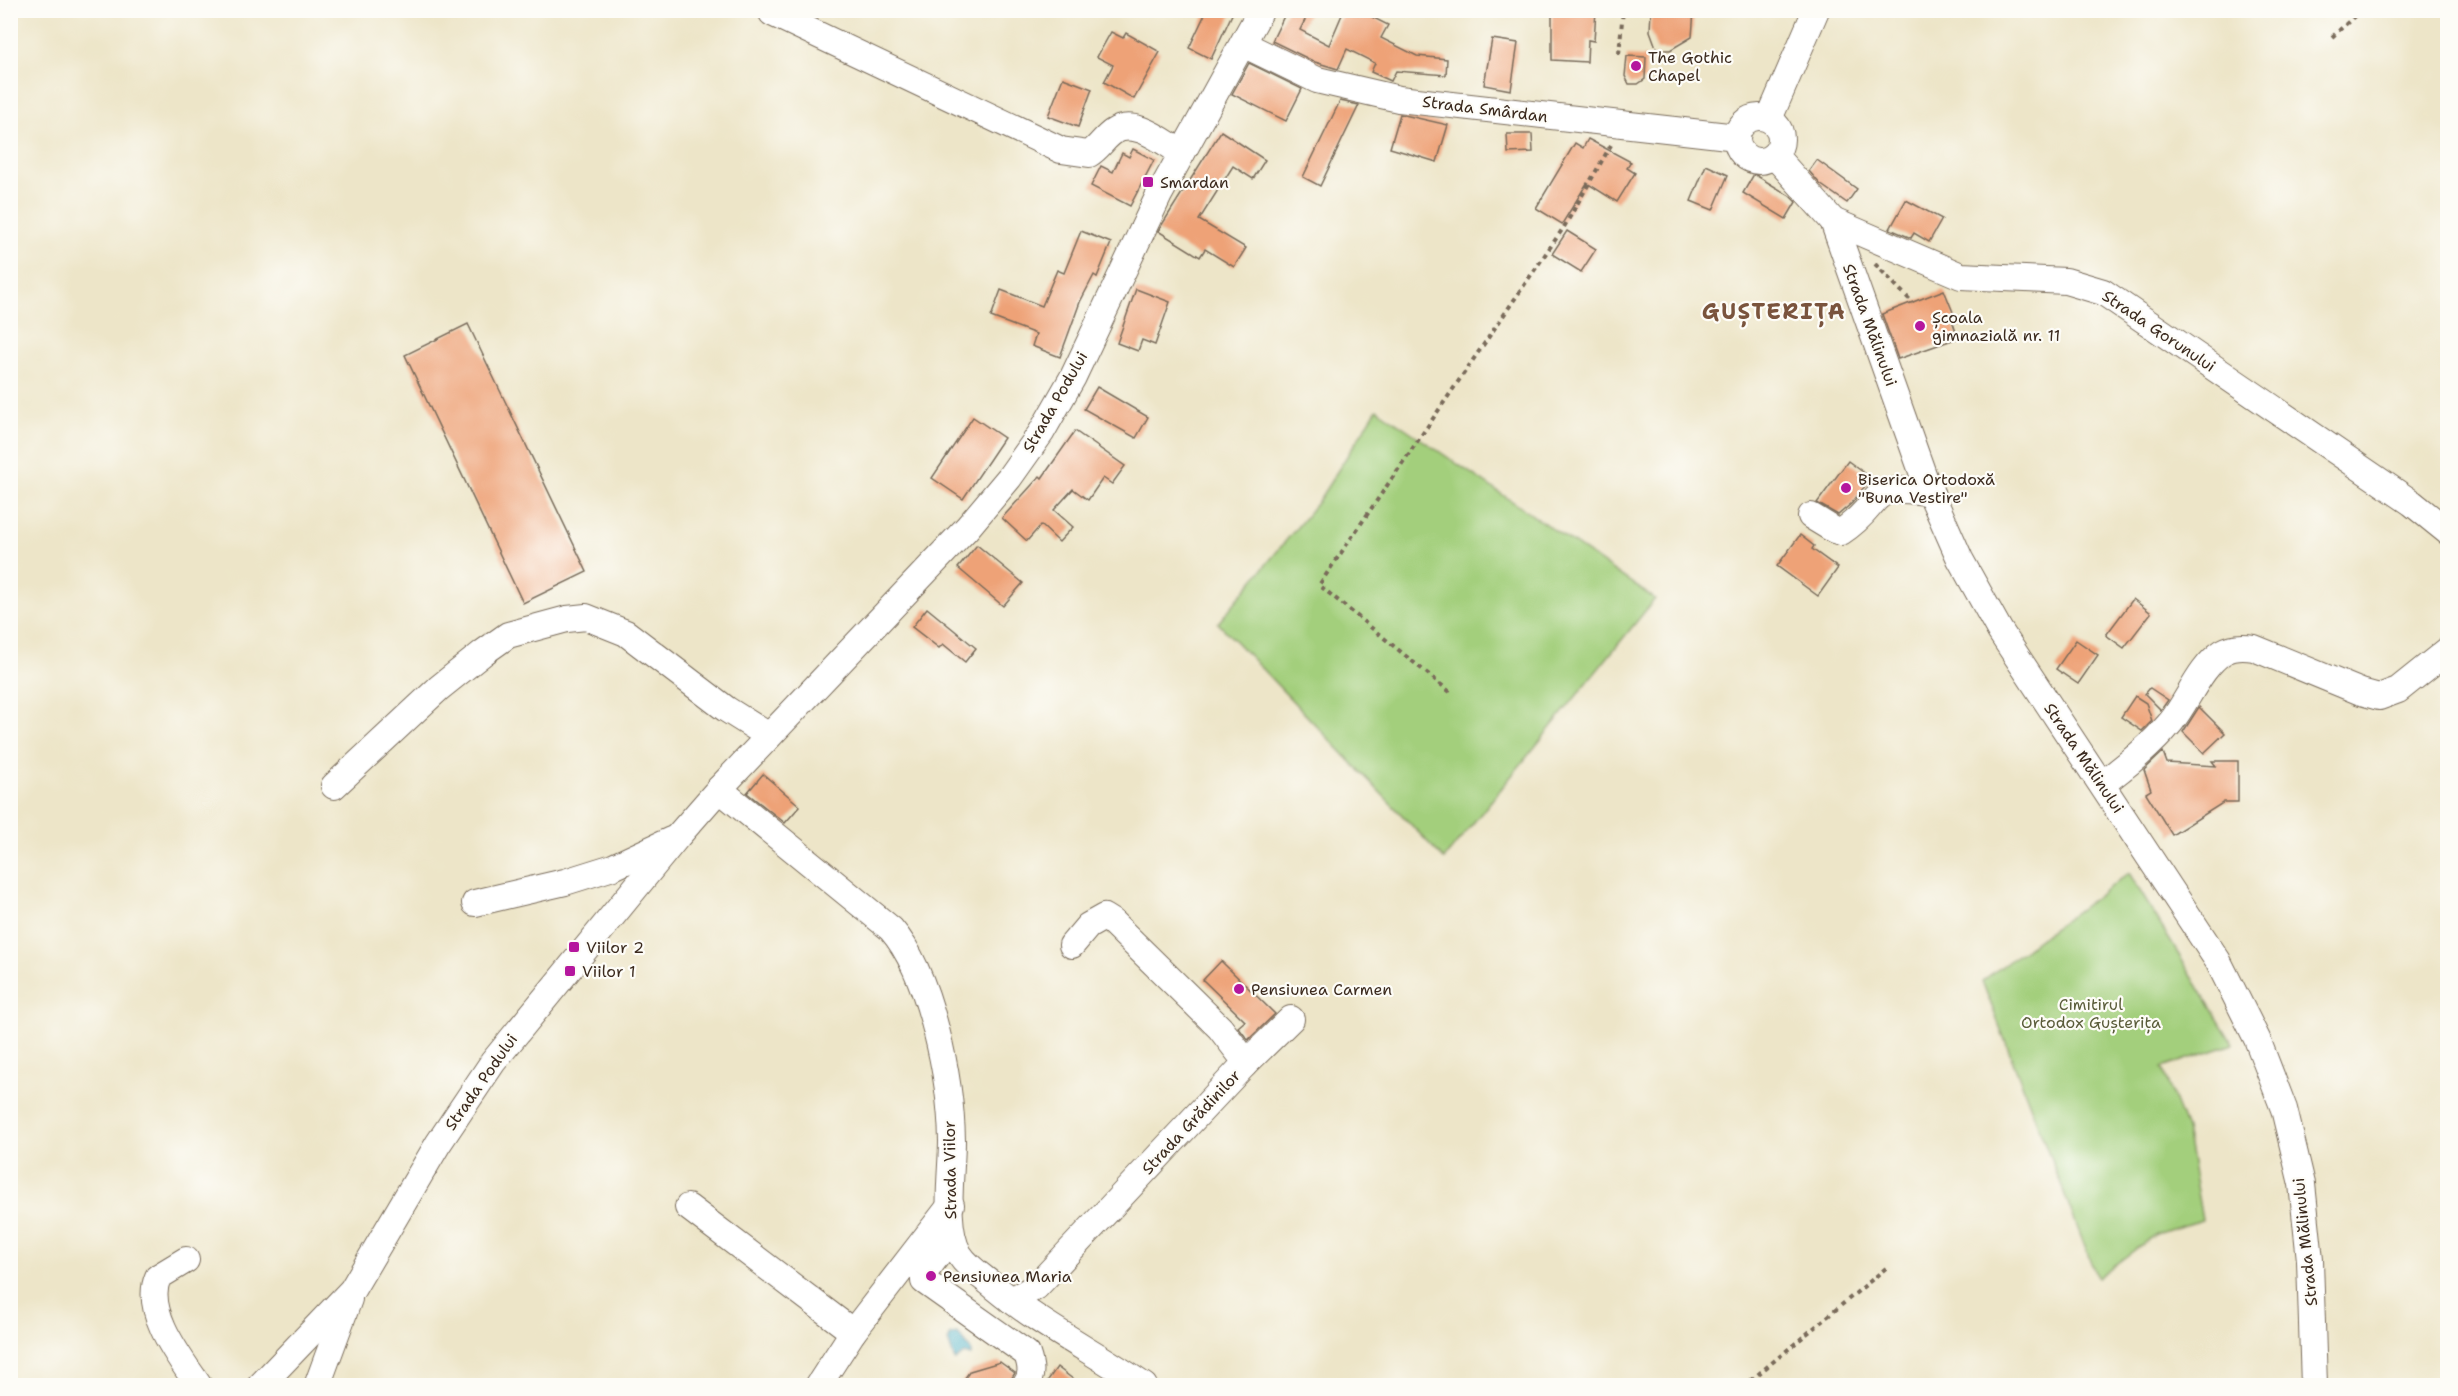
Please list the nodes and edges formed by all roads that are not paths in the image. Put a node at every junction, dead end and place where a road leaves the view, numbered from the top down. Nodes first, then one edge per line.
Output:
1 (1261, 10) edge
2 (1816, 10) edge
3 (772, 13) dead end
4 (1243, 44) junction
5 (1769, 119) junction
6 (1737, 137) junction
7 (1182, 153) junction
8 (1774, 156) junction
9 (1833, 220) junction
10 (1930, 493) junction
11 (1811, 516) dead end
12 (2448, 532) edge
13 (2448, 650) edge
14 (769, 736) junction
15 (2102, 783) junction
16 (334, 786) dead end
17 (718, 789) junction
18 (677, 837) junction
19 (475, 903) dead end
20 (1072, 945) dead end
21 (1291, 1019) dead end
22 (1244, 1065) junction
23 (951, 1205) junction
24 (688, 1207) dead end
25 (952, 1236) junction
26 (186, 1260) dead end
27 (352, 1290) junction
28 (1011, 1300) junction
29 (853, 1332) junction
30 (200, 1386) edge
31 (260, 1386) edge
32 (317, 1386) edge
33 (818, 1386) edge
34 (1024, 1386) edge
35 (1144, 1386) edge
36 (2314, 1386) edge

1 - 4 street, Strada Podului
2 - 5 street
3 - 7 street
4 - 6 street, Strada Smârdan
4 - 7 street, Strada Podului
5 - 6 street
5 - 8 street
6 - 8 street
7 - 14 street, Strada Podului
8 - 9 street, Strada Mălinului
9 - 10 street, Strada Mălinului
9 - 12 street, Strada Gorunului
10 - 11 street
10 - 15 street, Strada Mălinului
13 - 15 street
14 - 16 street
14 - 17 street, Strada Podului
15 - 36 street, Strada Mălinului
17 - 18 street, Strada Podului
17 - 23 street, Strada Viilor
18 - 19 street
18 - 27 street, Strada Podului
20 - 22 street, Strada Grădinilor
21 - 22 street
22 - 28 street, Strada Grădinilor
23 - 25 street, Strada Viilor
23 - 29 street
24 - 29 street
25 - 28 street, Strada Viilor
25 - 34 street
26 - 30 street
27 - 31 street, Strada Podului
27 - 32 street
28 - 35 street, Strada Viilor
29 - 33 street

